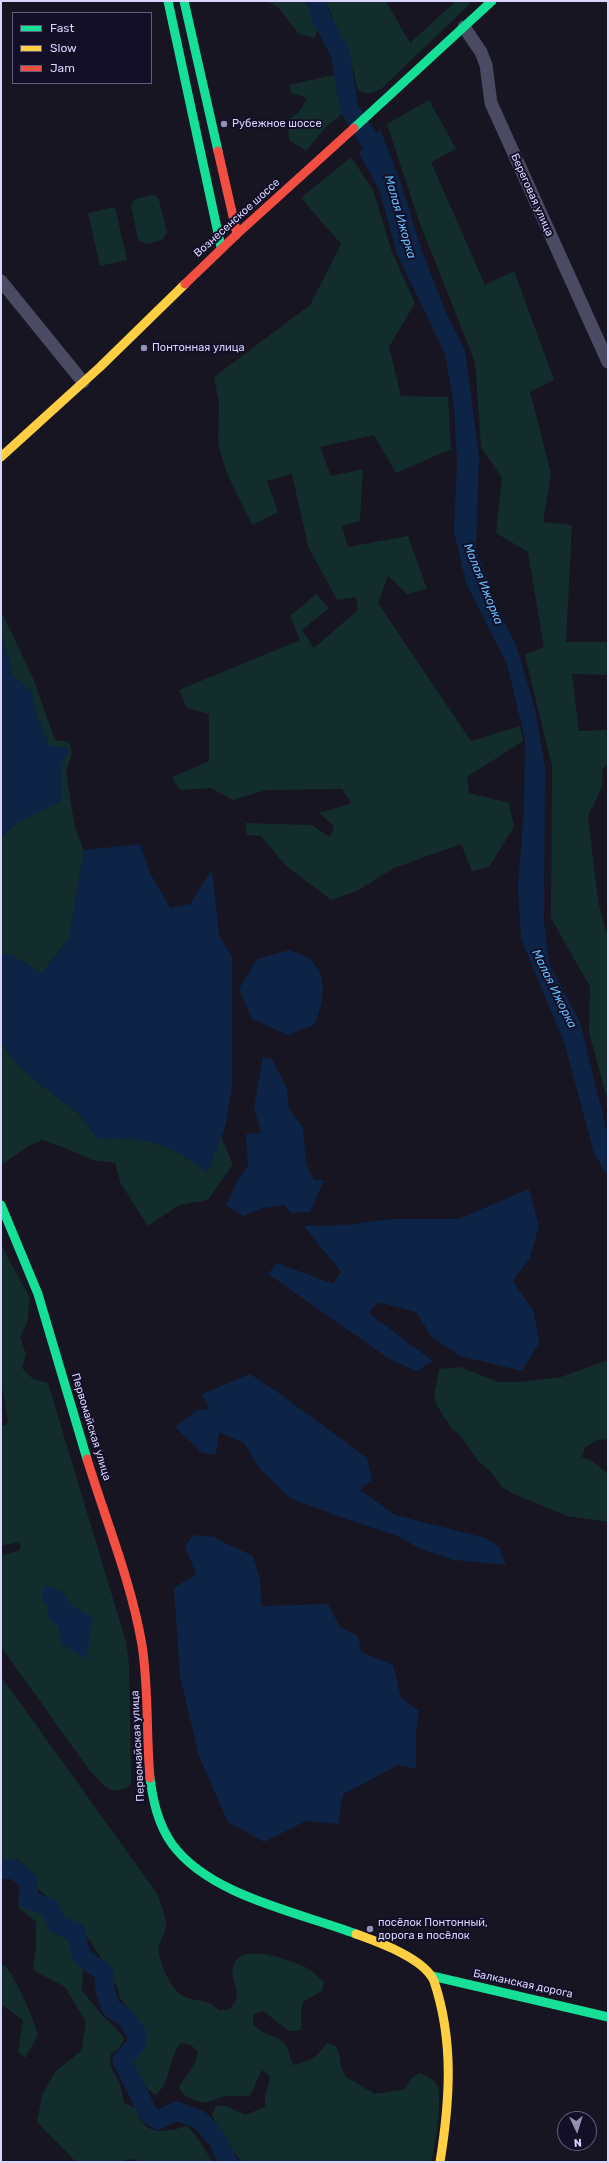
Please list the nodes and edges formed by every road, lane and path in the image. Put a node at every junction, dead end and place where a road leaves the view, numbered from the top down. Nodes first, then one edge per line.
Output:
1 (168, 1) edge
2 (184, 1) edge
3 (492, 1) edge
4 (464, 27) junction
5 (236, 234) junction
6 (220, 247) junction
7 (1, 281) edge
8 (608, 362) edge
9 (83, 382) junction
10 (1, 457) edge
11 (1, 1205) edge
12 (432, 1976) junction
13 (608, 2016) edge
14 (440, 2162) edge

1 - 6 street
2 - 5 street
3 - 4 street, Вознесенское шоссе
4 - 5 street, Вознесенское шоссе
4 - 8 street, Береговая улица
5 - 6 street, Вознесенское шоссе
6 - 9 street, Вознесенское шоссе
7 - 9 street
9 - 10 street, Вознесенское шоссе
11 - 12 street, Первомайская улица
12 - 13 street, Балканская дорога
12 - 14 street

